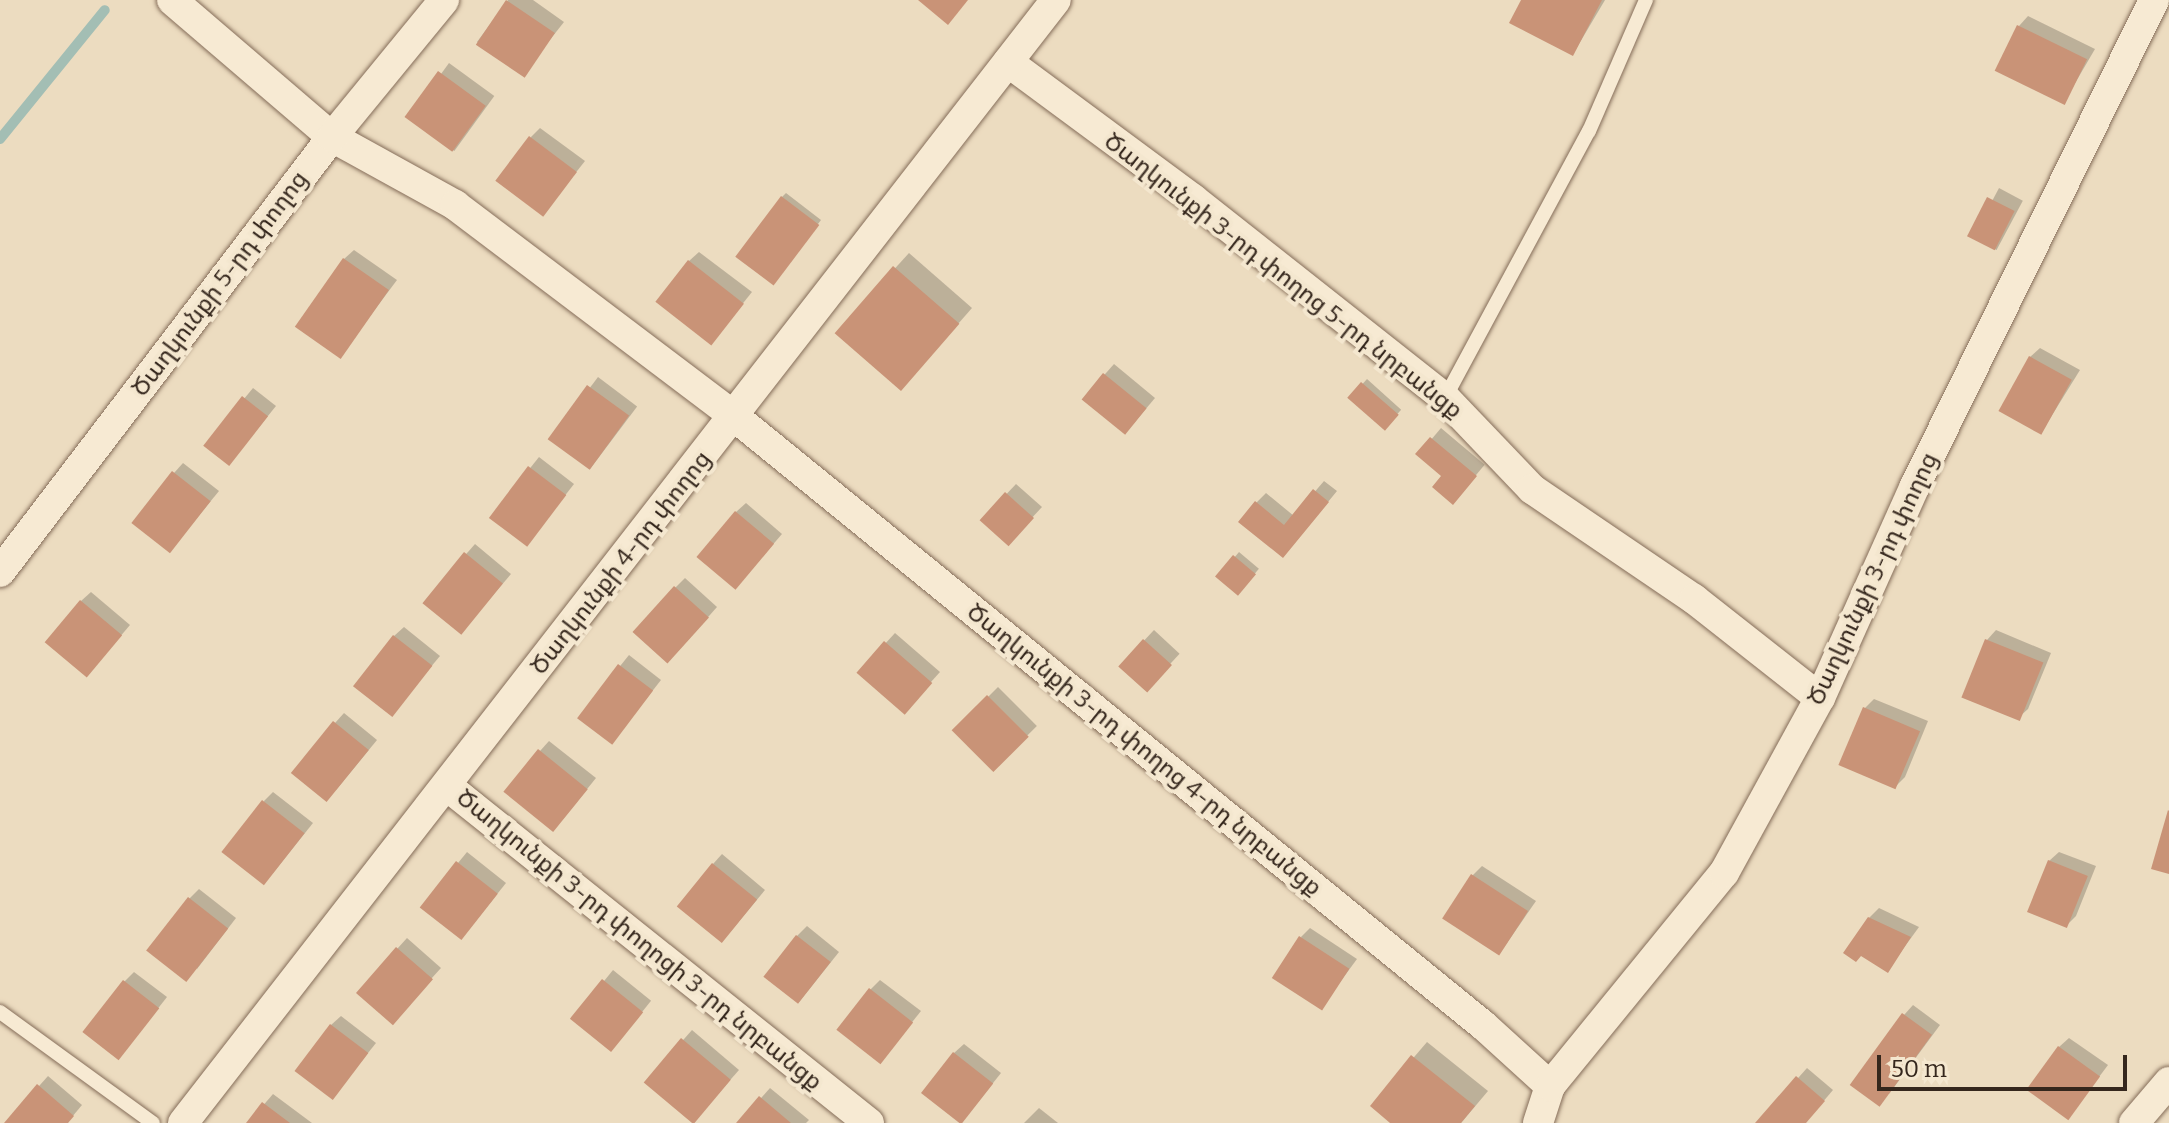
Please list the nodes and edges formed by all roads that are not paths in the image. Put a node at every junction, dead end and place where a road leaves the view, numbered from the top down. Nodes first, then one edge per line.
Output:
1 (172, 0) edge
2 (444, 0) edge
3 (1056, 0) edge
4 (1646, 0) edge
5 (2154, 0) edge
6 (1008, 62) junction
7 (332, 137) junction
8 (1445, 398) junction
9 (735, 417) junction
10 (0, 572) edge
11 (1820, 698) junction
12 (447, 786) junction
13 (0, 1012) edge
14 (2169, 1082) edge
15 (1550, 1086) junction
16 (153, 1123) edge
17 (183, 1123) edge
18 (869, 1123) edge
19 (1538, 1123) edge
20 (2134, 1123) edge

1 - 7 street, Ծաղկունքի 3-րդ փողոց 4-րդ նրբանցք
2 - 7 street, Ծաղկունքի 5-րդ փողոց
3 - 6 street, Ծաղկունքի 4-րդ փողոց
4 - 8 lane
5 - 11 street, Ծաղկունքի 3-րդ փողոց
6 - 8 street, Ծաղկունքի 3-րդ փողոց 5-րդ նրբանցք
6 - 9 street, Ծաղկունքի 4-րդ փողոց
7 - 9 street, Ծաղկունքի 3-րդ փողոց 4-րդ նրբանցք
7 - 10 street, Ծաղկունքի 5-րդ փողոց
8 - 11 street, Ծաղկունքի 3-րդ փողոց 5-րդ նրբանցք
9 - 12 street, Ծաղկունքի 4-րդ փողոց
9 - 15 street, Ծաղկունքի 3-րդ փողոց 4-րդ նրբանցք
11 - 15 street, Ծաղկունքի 3-րդ փողոց
12 - 17 street, Ծաղկունքի 4-րդ փողոց
12 - 18 street, Ծաղկունքի 3-րդ փողոցի 3-րդ նրբանցք
13 - 16 lane
14 - 20 street
15 - 19 street, Ծաղկունքի 3-րդ փողոց

